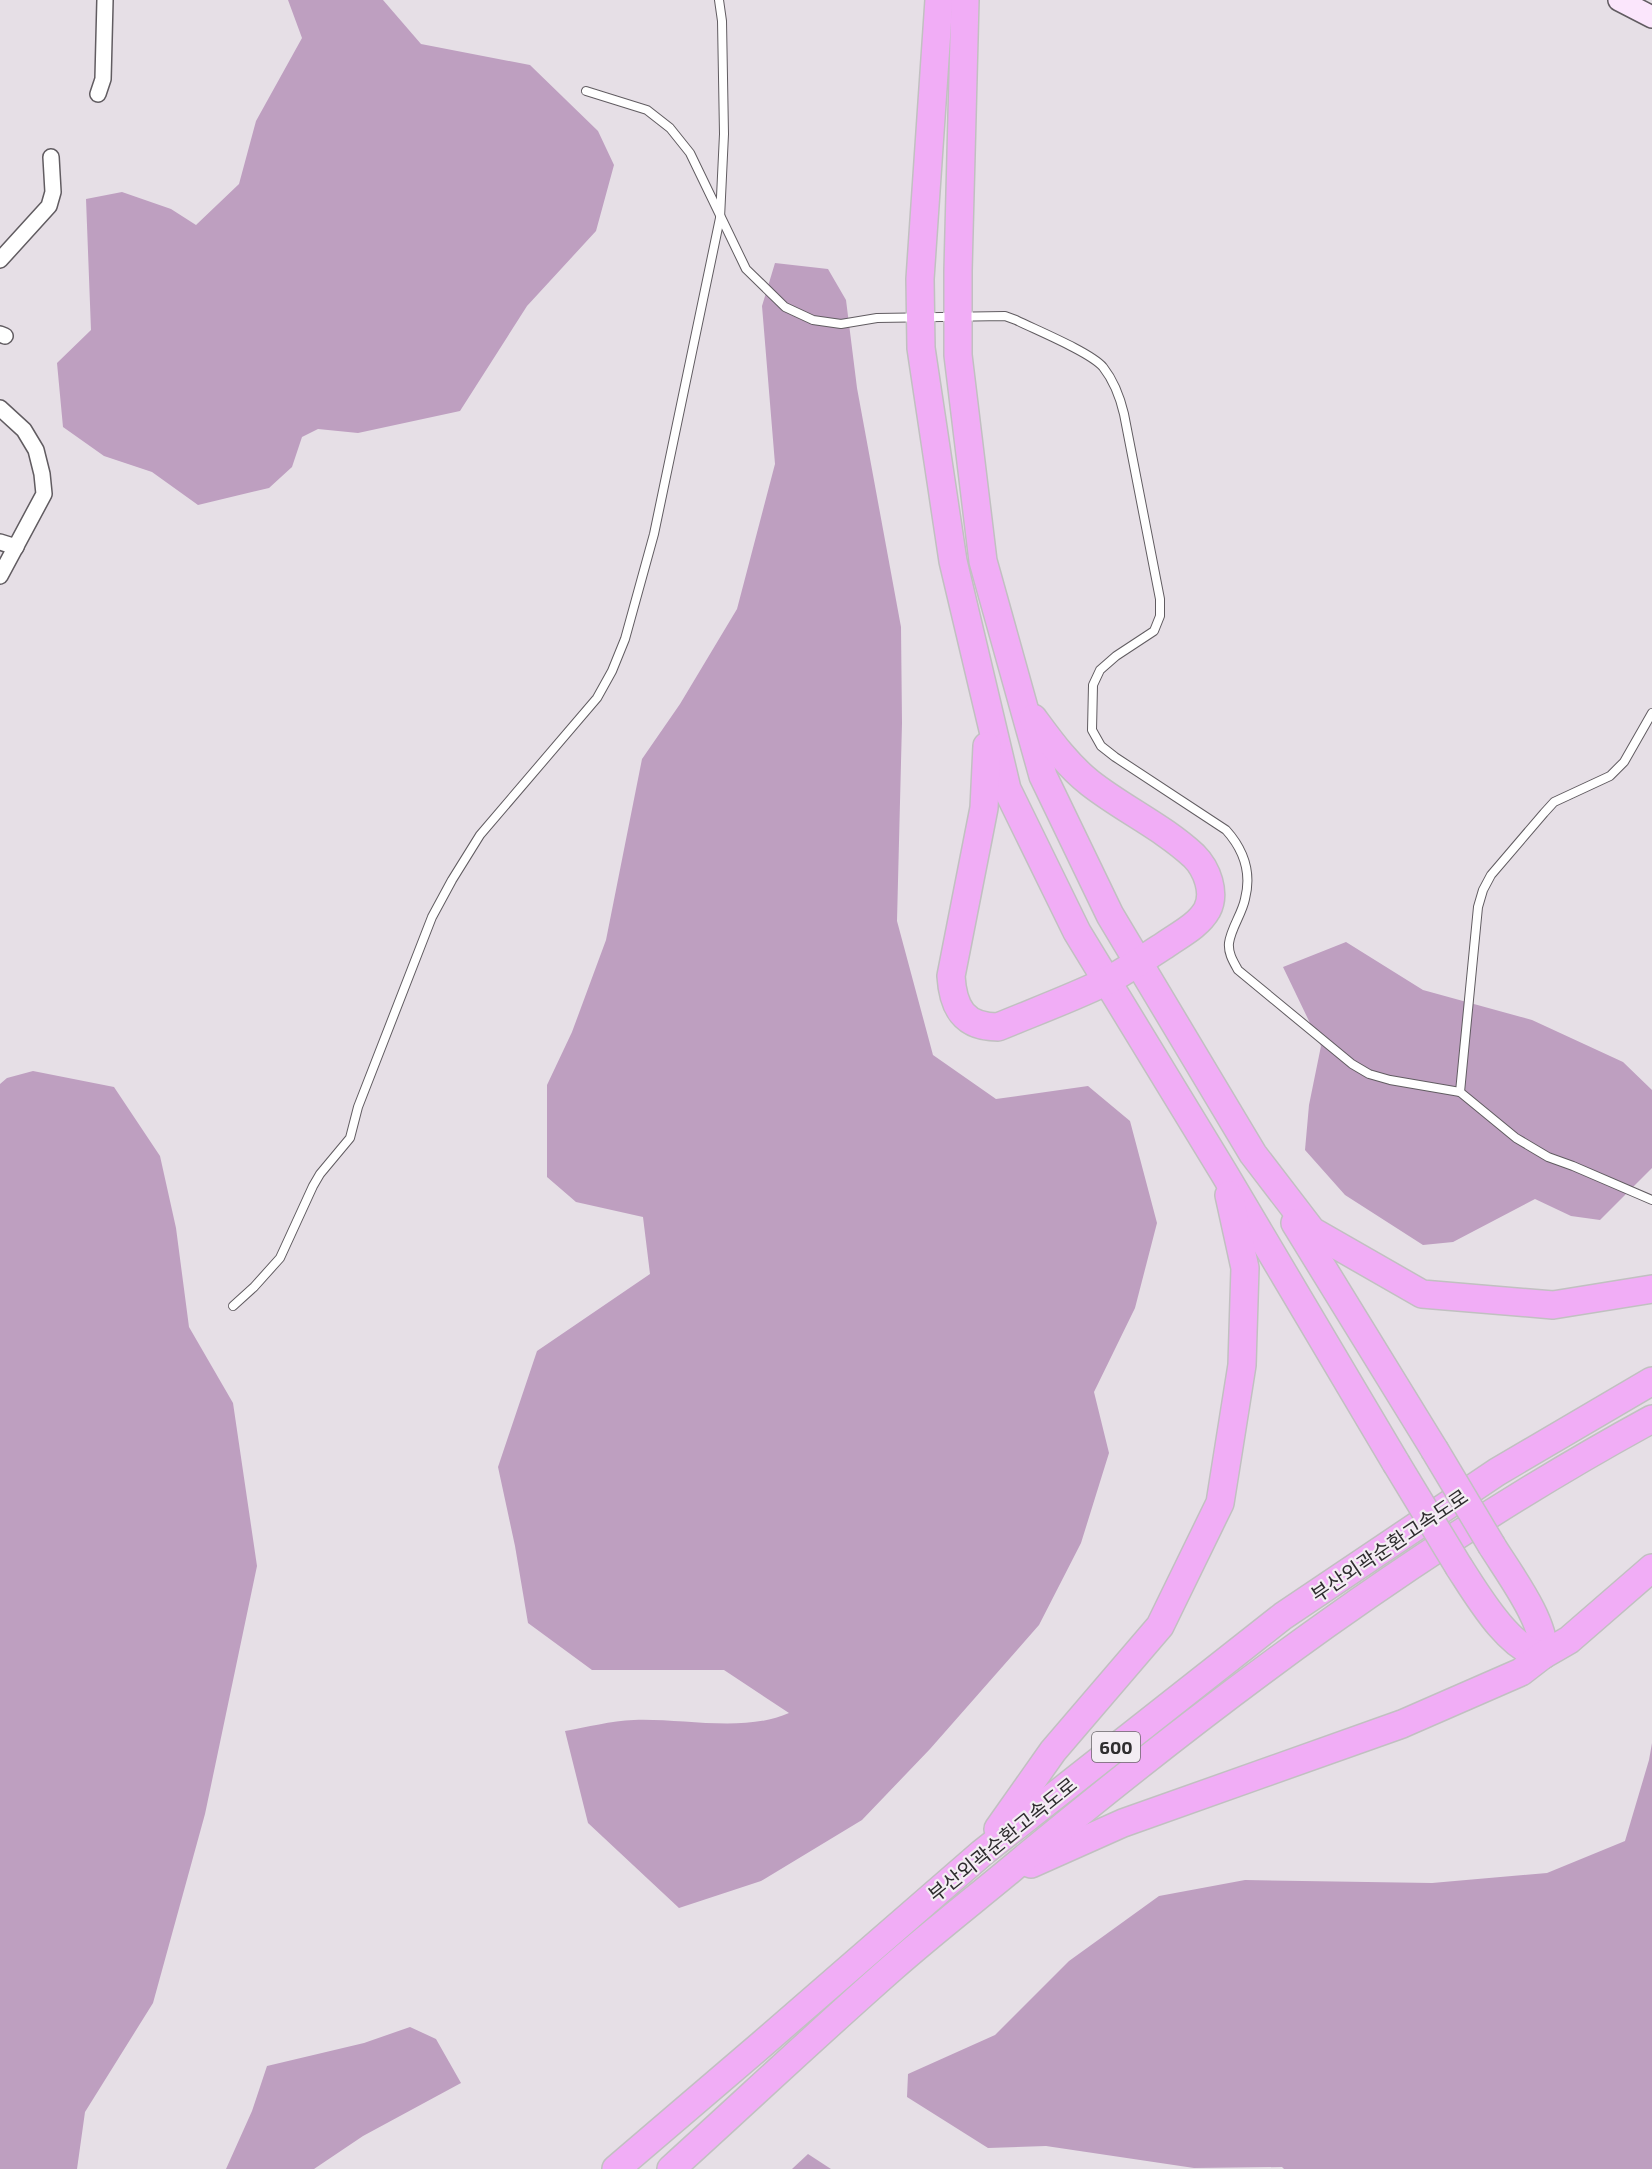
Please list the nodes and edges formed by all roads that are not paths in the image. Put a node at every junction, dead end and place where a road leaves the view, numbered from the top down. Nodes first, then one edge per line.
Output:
1 (105, 0) edge
2 (719, 0) edge
3 (939, 0) edge
4 (965, 0) edge
5 (1619, 0) edge
6 (1652, 17) edge
7 (586, 91) dead end
8 (98, 94) dead end
9 (51, 157) dead end
10 (720, 218) junction
11 (0, 260) edge
12 (958, 316) junction
13 (921, 319) junction
14 (0, 408) edge
15 (0, 542) edge
16 (16, 547) junction
17 (0, 576) edge
18 (1022, 703) junction
19 (988, 709) junction
20 (1652, 713) edge
21 (1138, 962) junction
22 (1107, 981) junction
23 (1460, 1092) junction
24 (1253, 1154) junction
25 (1224, 1173) junction
26 (1652, 1200) edge
27 (1652, 1289) edge
28 (233, 1306) dead end
29 (1652, 1381) edge
30 (1652, 1419) edge
31 (1652, 1568) edge
32 (1543, 1654) junction
33 (982, 1853) junction
34 (1000, 1878) junction
35 (617, 2168) edge
36 (671, 2169) edge

1 - 8 street
2 - 10 lane
3 - 13 highway
4 - 12 highway
5 - 6 main road
7 - 10 lane
9 - 11 street
10 - 13 lane
10 - 28 lane
12 - 13 lane
12 - 18 highway
12 - 23 lane
13 - 19 highway
14 - 16 street
15 - 16 street
16 - 17 street
18 - 21 highway
18 - 21 highway
19 - 22 highway
19 - 22 highway
20 - 23 lane
21 - 22 highway
21 - 24 highway
22 - 25 highway
23 - 26 lane
24 - 27 highway
24 - 32 highway, bridge
25 - 32 highway, bridge
25 - 33 highway
29 - 33 highway, 부산외곽순환고속도로 / 600
30 - 34 highway, 부산외곽순환고속도로 / 600
31 - 32 highway
32 - 34 highway
33 - 35 highway, 부산외곽순환고속도로 / 600
34 - 36 highway, 부산외곽순환고속도로 / 600

